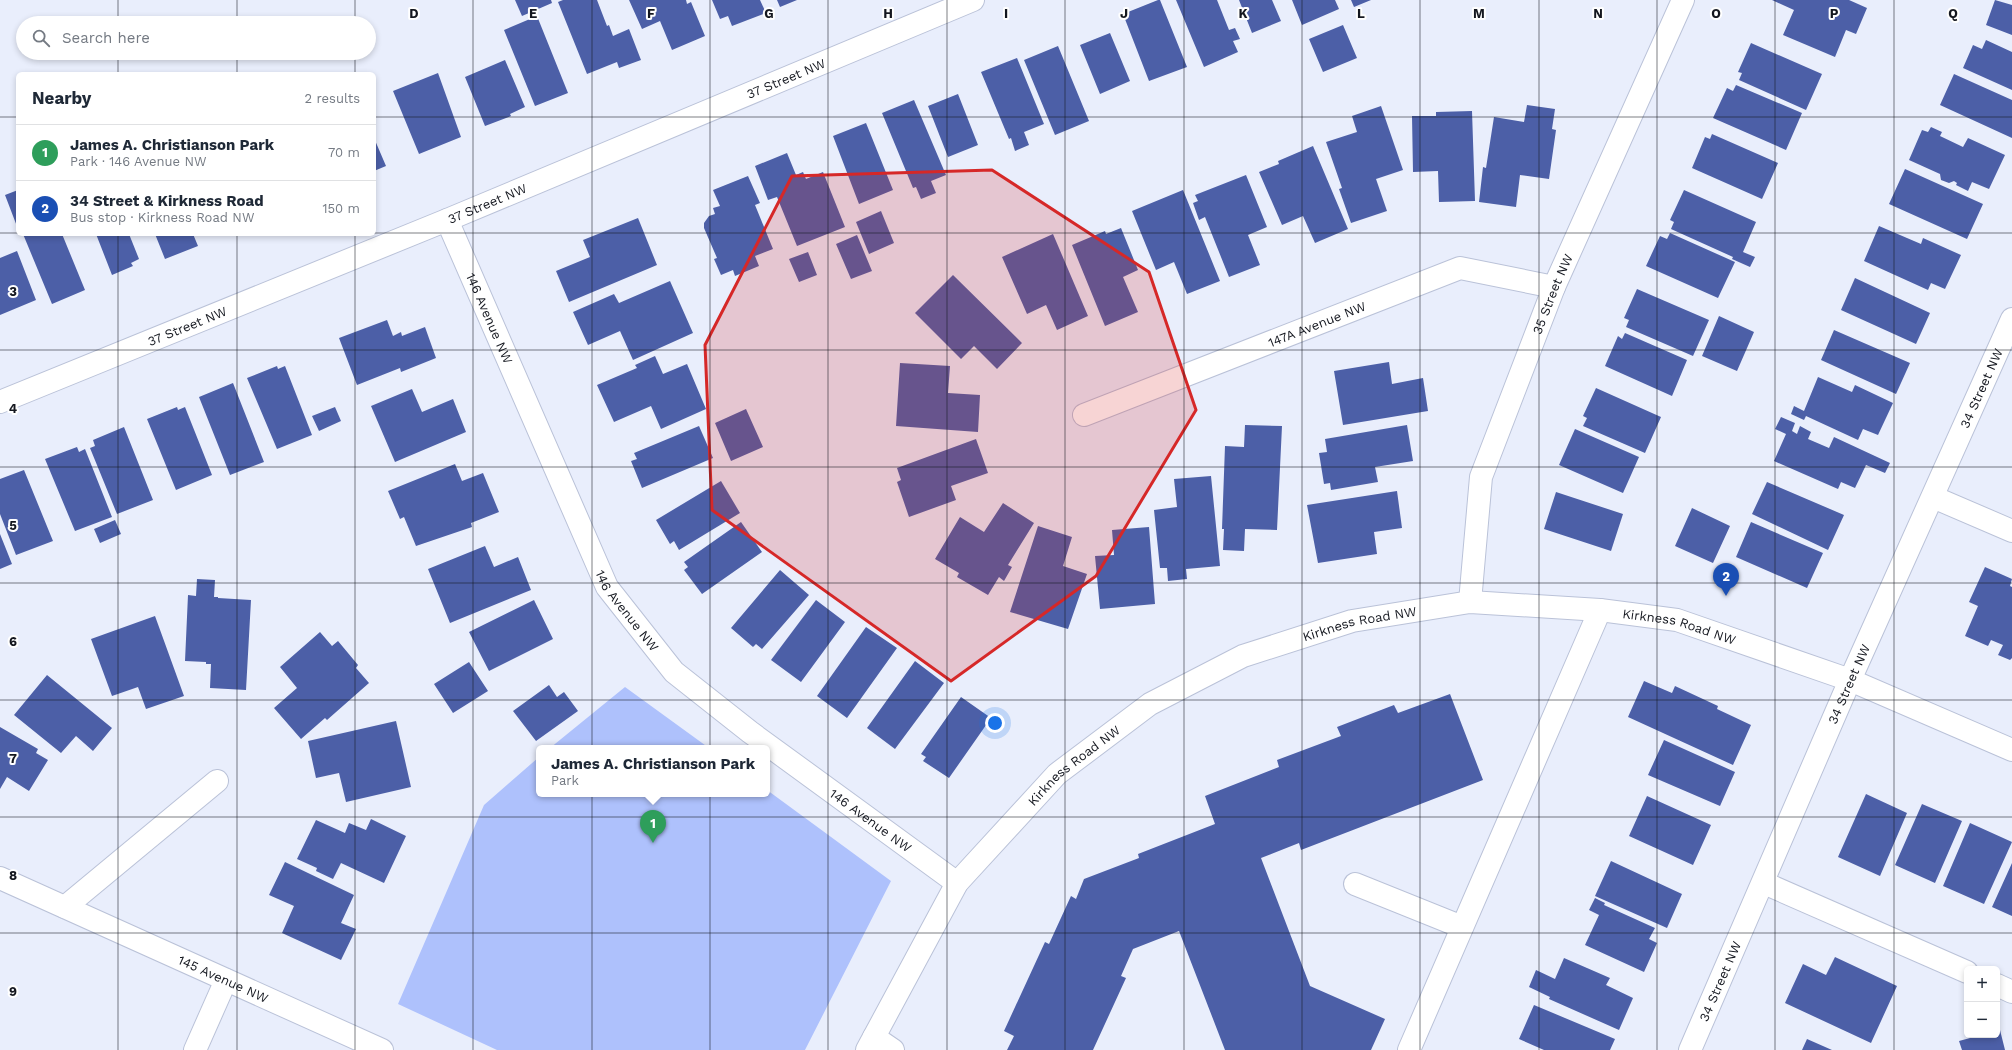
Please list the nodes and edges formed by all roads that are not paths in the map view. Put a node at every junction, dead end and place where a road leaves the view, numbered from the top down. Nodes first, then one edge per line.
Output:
1 (973, 0) edge
2 (1683, 0) edge
3 (447, 220) junction
4 (1554, 287) junction
5 (2012, 319) edge
6 (0, 402) edge
7 (1084, 415) dead end
8 (1933, 496) junction
9 (2012, 531) edge
10 (1470, 602) junction
11 (1600, 610) junction
12 (1850, 680) junction
13 (768, 745) edge
14 (770, 746) edge
15 (2012, 750) edge
16 (217, 781) dead end
17 (0, 878) edge
18 (957, 882) junction
19 (1764, 883) junction
20 (1355, 884) dead end
21 (65, 907) junction
22 (1462, 928) junction
23 (1964, 971) edge
24 (226, 980) junction
25 (2000, 986) edge
26 (2012, 992) edge
27 (870, 1044) edge
28 (195, 1050) edge
29 (382, 1050) edge
30 (893, 1050) edge
31 (1409, 1050) edge
32 (1690, 1050) edge

1 - 3 street, 37 Street NW
2 - 4 street, 35 Street NW
3 - 6 street, 37 Street NW
3 - 13 street, 146 Avenue NW
4 - 7 street, 147A Avenue NW
4 - 10 street, 35 Street NW
5 - 8 street, 34 Street NW
8 - 9 street
8 - 12 street, 34 Street NW
10 - 11 street, Kirkness Road NW
10 - 18 street, Kirkness Road NW
11 - 12 street, Kirkness Road NW
11 - 22 street
12 - 15 street, Kirkness Road NW
12 - 19 street, 34 Street NW
14 - 18 street, 146 Avenue NW
16 - 21 street
17 - 21 street, 145 Avenue NW
18 - 27 street, Kirkness Road NW
19 - 23 street
19 - 32 street, 34 Street NW
20 - 22 street
21 - 24 street, 145 Avenue NW
22 - 31 street
24 - 28 street
24 - 29 street, 145 Avenue NW
25 - 26 street
27 - 30 street

